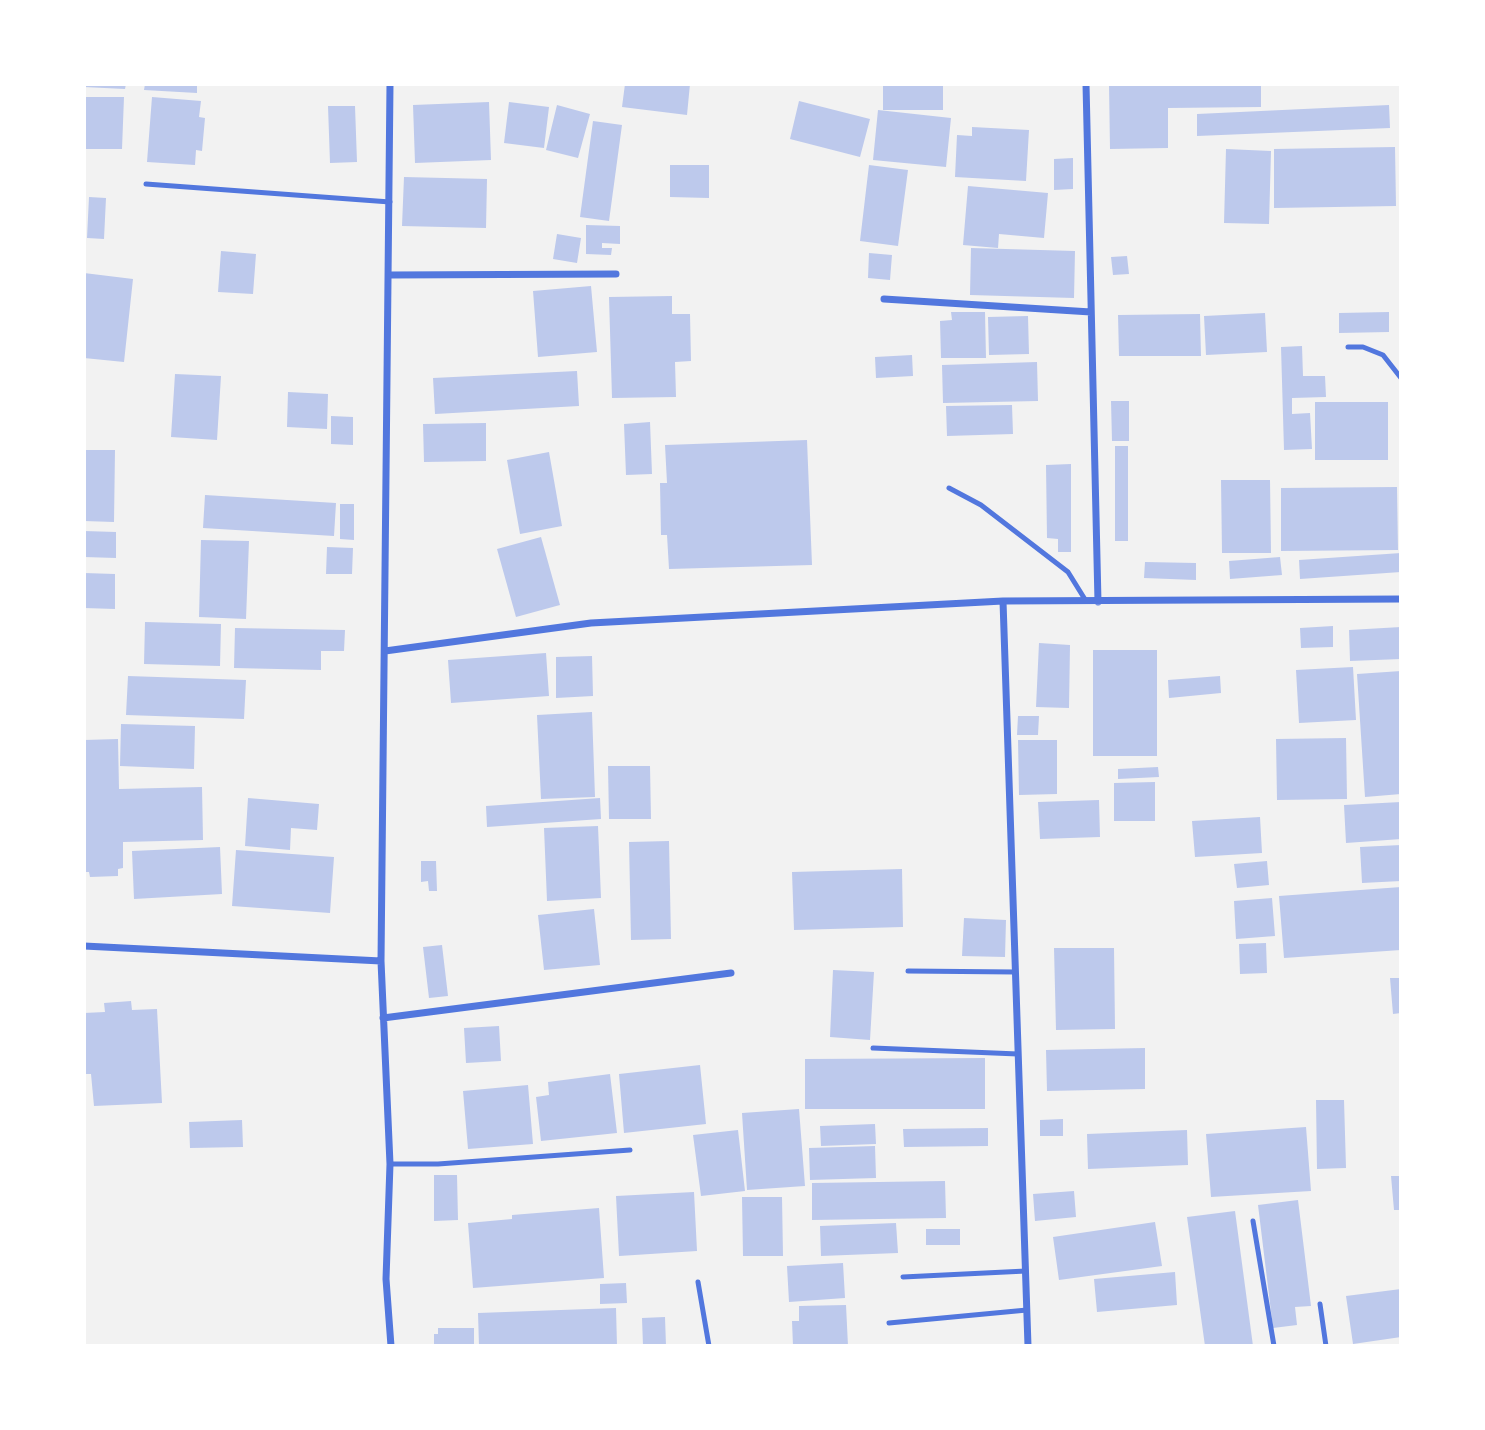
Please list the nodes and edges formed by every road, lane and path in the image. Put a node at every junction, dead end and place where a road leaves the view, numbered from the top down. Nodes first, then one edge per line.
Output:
1 (390, 84) edge
2 (1086, 84) edge
3 (146, 184) dead end
4 (390, 202) junction
5 (616, 274) dead end
6 (390, 275) junction
7 (884, 299) dead end
8 (1091, 313) junction
9 (1348, 347) dead end
10 (1401, 378) edge
11 (949, 488) dead end
12 (1401, 599) edge
13 (1003, 601) junction
14 (1086, 601) junction
15 (1098, 601) junction
16 (385, 651) junction
17 (84, 946) edge
18 (381, 961) junction
19 (908, 971) dead end
20 (1015, 971) junction
21 (731, 973) dead end
22 (383, 1017) junction
23 (873, 1048) dead end
24 (1018, 1054) junction
25 (630, 1150) dead end
26 (390, 1164) junction
27 (1253, 1221) dead end
28 (1026, 1271) junction
29 (903, 1277) dead end
30 (698, 1282) dead end
31 (1320, 1304) dead end
32 (1027, 1310) junction
33 (889, 1323) dead end
34 (391, 1346) edge
35 (709, 1346) edge
36 (1028, 1346) edge
37 (1274, 1346) edge
38 (1326, 1346) edge

1 - 4 street
2 - 8 street
3 - 4 lane
4 - 6 street
5 - 6 street
6 - 16 street
7 - 8 street
8 - 15 street
9 - 10 lane
11 - 14 lane
12 - 15 street
13 - 14 street
13 - 16 street
13 - 20 street
14 - 15 street
16 - 18 street
17 - 18 street
18 - 22 street
19 - 20 lane
20 - 24 street
21 - 22 street
22 - 26 street
23 - 24 lane
24 - 28 street
25 - 26 lane
26 - 34 street
27 - 37 lane
28 - 29 lane
28 - 32 street
30 - 35 lane
31 - 38 lane
32 - 33 lane
32 - 36 street

